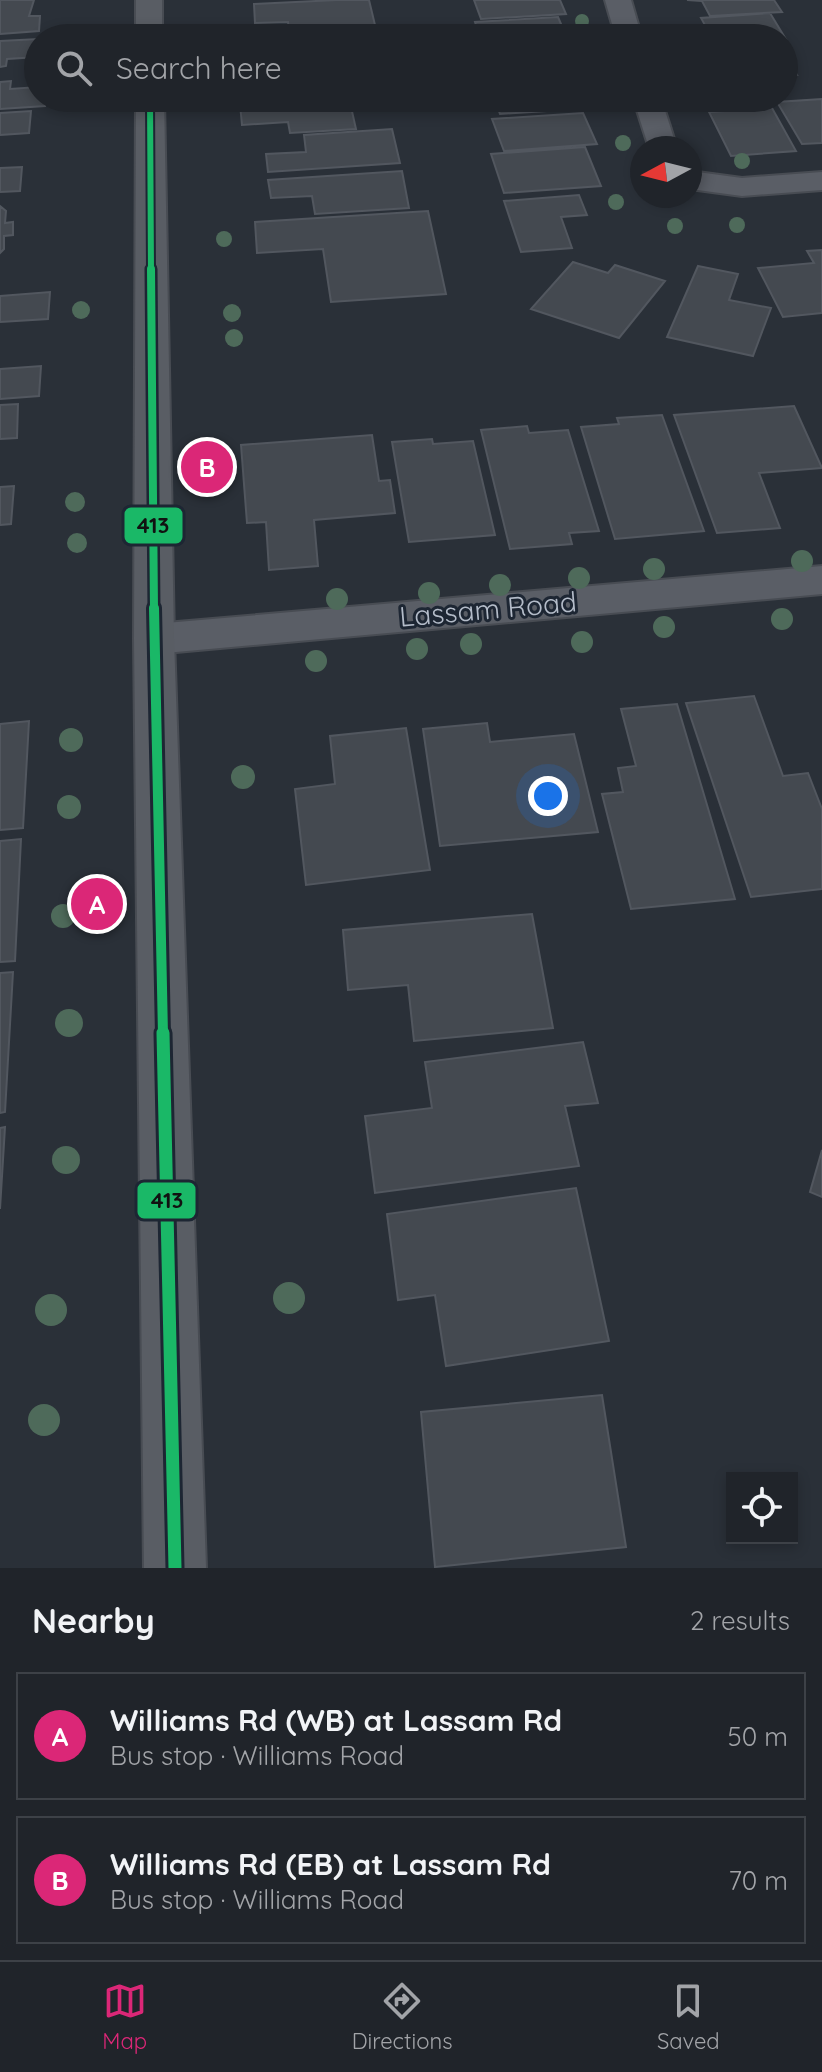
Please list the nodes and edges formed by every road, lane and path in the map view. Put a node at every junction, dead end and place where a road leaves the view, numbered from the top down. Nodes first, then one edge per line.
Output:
1 (149, 0) edge
2 (618, 0) edge
3 (149, 24) edge
4 (625, 24) edge
5 (150, 112) edge
6 (651, 112) edge
7 (659, 136) edge
8 (822, 181) edge
9 (702, 182) edge
10 (822, 580) edge
11 (154, 639) junction
12 (175, 1568) edge

1 - 3 street
2 - 4 street
5 - 11 street
6 - 7 street
8 - 9 street
10 - 11 street, Lassam Road
11 - 12 street

